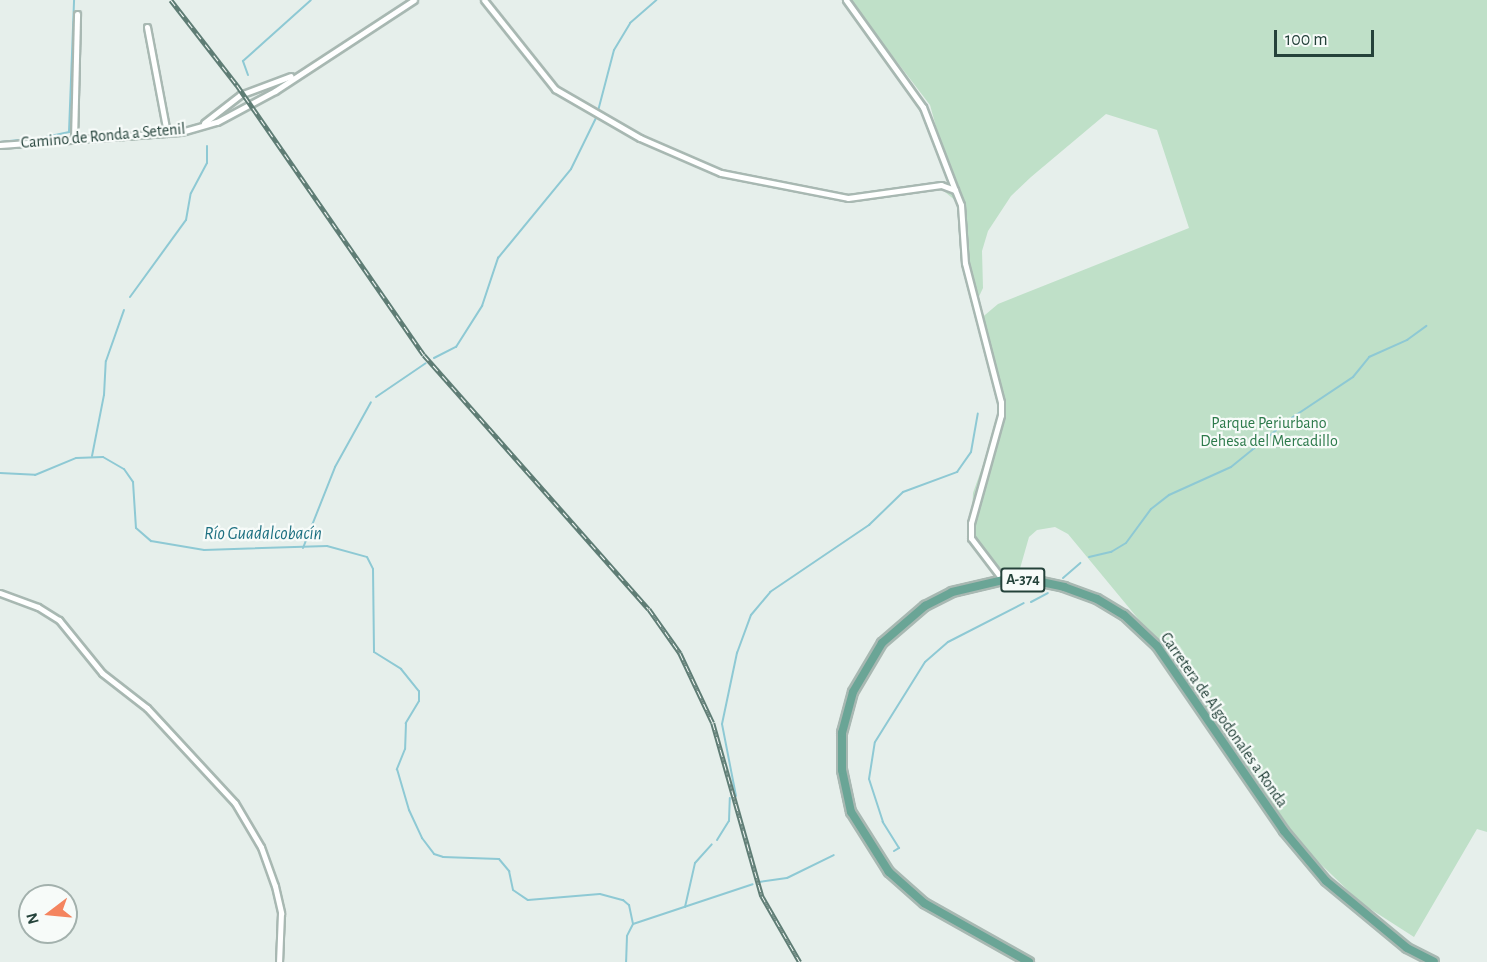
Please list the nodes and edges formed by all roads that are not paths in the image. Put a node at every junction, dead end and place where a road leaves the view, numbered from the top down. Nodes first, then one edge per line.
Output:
1 (414, 0) edge
2 (484, 0) edge
3 (846, 0) edge
4 (77, 14) dead end
5 (147, 27) dead end
6 (303, 71) junction
7 (204, 123) junction
8 (167, 133) junction
9 (74, 140) junction
10 (0, 145) edge
11 (955, 190) junction
12 (1003, 580) junction
13 (0, 593) edge
14 (279, 962) edge
15 (1029, 962) edge
16 (1434, 962) edge

1 - 6 street, Camino de Ronda a Setenil
2 - 11 street
3 - 11 street
4 - 9 street
5 - 8 street
6 - 7 street, Camino de Ronda a Setenil
6 - 7 street, Camino de Ronda a Setenil
7 - 8 street, Camino de Ronda a Setenil
8 - 9 street, Camino de Ronda a Setenil
9 - 10 street, Camino de Ronda a Setenil
11 - 12 street
12 - 15 main road, Carretera de Algodonales a Ronda / A-374
12 - 16 main road, Carretera de Algodonales a Ronda / A-374
13 - 14 street

